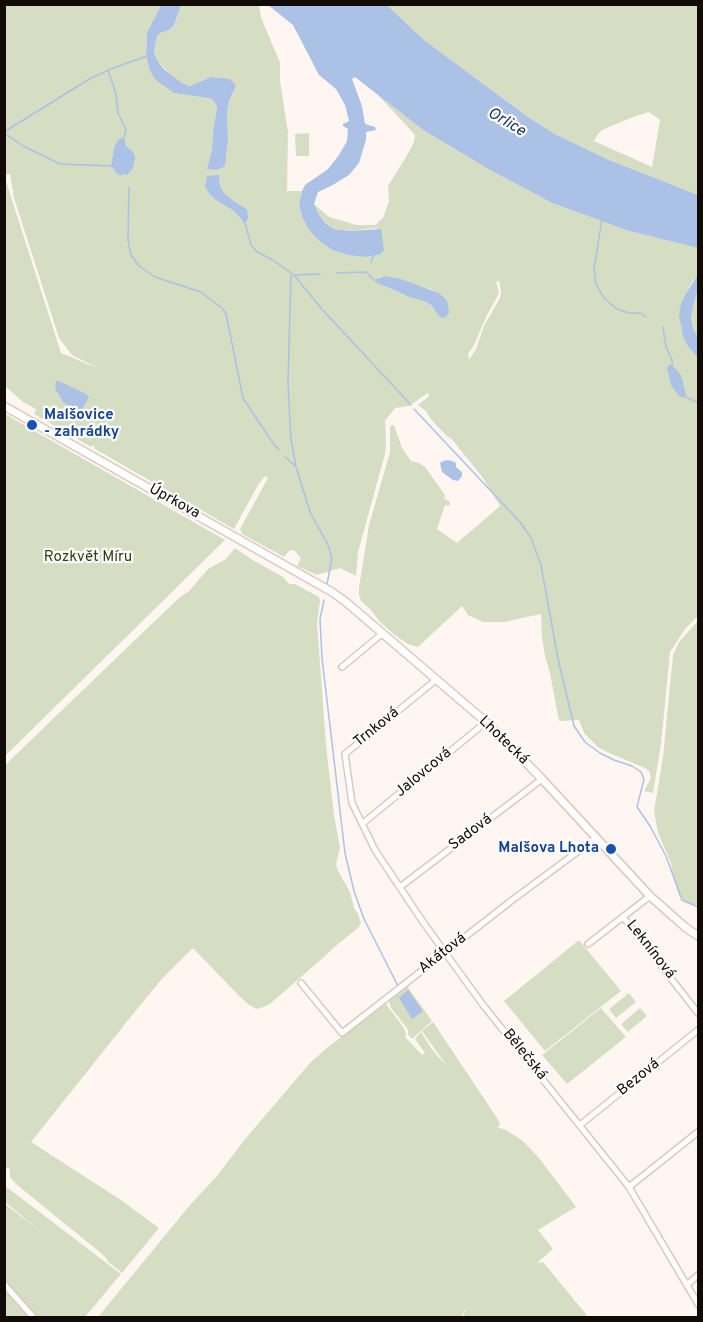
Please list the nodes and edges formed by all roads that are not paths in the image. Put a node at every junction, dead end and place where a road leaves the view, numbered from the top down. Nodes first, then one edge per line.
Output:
1 (4, 406) edge
2 (343, 600) joint
3 (383, 633) junction
4 (342, 666) dead end
5 (437, 679) junction
6 (486, 722) junction
7 (542, 779) junction
8 (362, 824) junction
9 (596, 838) junction
10 (400, 887) junction
11 (650, 896) junction
12 (623, 917) junction
13 (699, 936) edge
14 (588, 944) dead end
15 (445, 952) junction
16 (301, 983) dead end
17 (699, 1012) edge
18 (699, 1030) edge
19 (580, 1125) junction
20 (699, 1132) edge
21 (629, 1187) junction
22 (699, 1275) edge
23 (4, 1284) edge
24 (687, 1285) junction
25 (699, 1304) edge
26 (34, 1317) edge

1 - 2 street, Úprkova
2 - 3 street, Lhotecká
3 - 4 street
3 - 5 street, Lhotecká
5 - 6 street, Lhotecká
5 - 8 street, Trnková
6 - 7 street, Lhotecká
6 - 8 street, Jalovcová
7 - 9 street, Lhotecká
7 - 10 street, Sadová
8 - 10 street, Bělečská
9 - 11 street, Lhotecká
9 - 15 street, Akátová
10 - 15 street, Bělečská
11 - 12 street
11 - 13 street, Lhotecká
12 - 14 street
12 - 17 street, Leknínová
15 - 16 street, Akátová
15 - 19 street, Bělečská
18 - 19 street, Bezová
19 - 21 street, Bělečská
20 - 21 street
21 - 24 street, Bělečská
22 - 24 street
23 - 26 street
24 - 25 street, Bělečská

